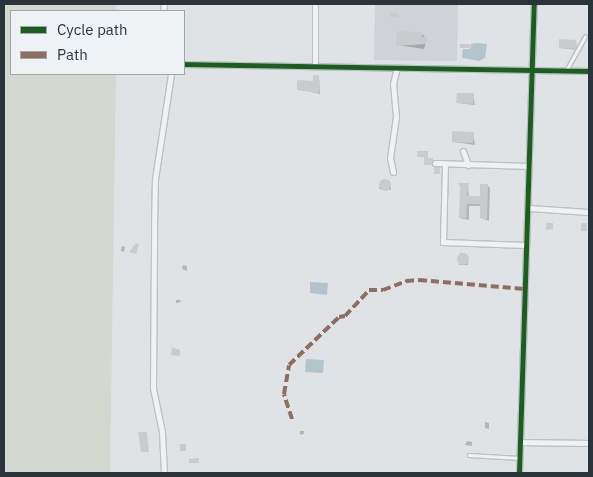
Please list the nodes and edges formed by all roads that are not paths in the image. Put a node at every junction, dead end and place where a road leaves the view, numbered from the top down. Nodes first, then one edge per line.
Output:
1 (315, 4) edge
2 (534, 4) edge
3 (586, 37) dead end
4 (185, 64) edge
5 (315, 65) junction
6 (397, 66) junction
7 (531, 70) junction
8 (567, 70) junction
9 (589, 71) edge
10 (170, 75) edge
11 (463, 151) dead end
12 (435, 163) dead end
13 (445, 164) junction
14 (468, 165) junction
15 (529, 166) junction
16 (393, 172) dead end
17 (528, 208) junction
18 (589, 212) edge
19 (524, 246) junction
20 (520, 442) junction
21 (589, 443) edge
22 (469, 456) dead end
23 (520, 458) junction
24 (164, 473) edge
25 (519, 473) edge

1 - 5 street
2 - 7 street
3 - 8 lane
4 - 5 street
5 - 6 street
6 - 7 street
6 - 16 street
7 - 8 street
7 - 15 street
8 - 9 street
10 - 24 street
11 - 14 street
12 - 13 street
13 - 14 street
13 - 19 street
14 - 15 street
15 - 17 street
17 - 18 street
17 - 19 street
19 - 20 street
20 - 21 street
20 - 23 street
22 - 23 lane
23 - 25 street

